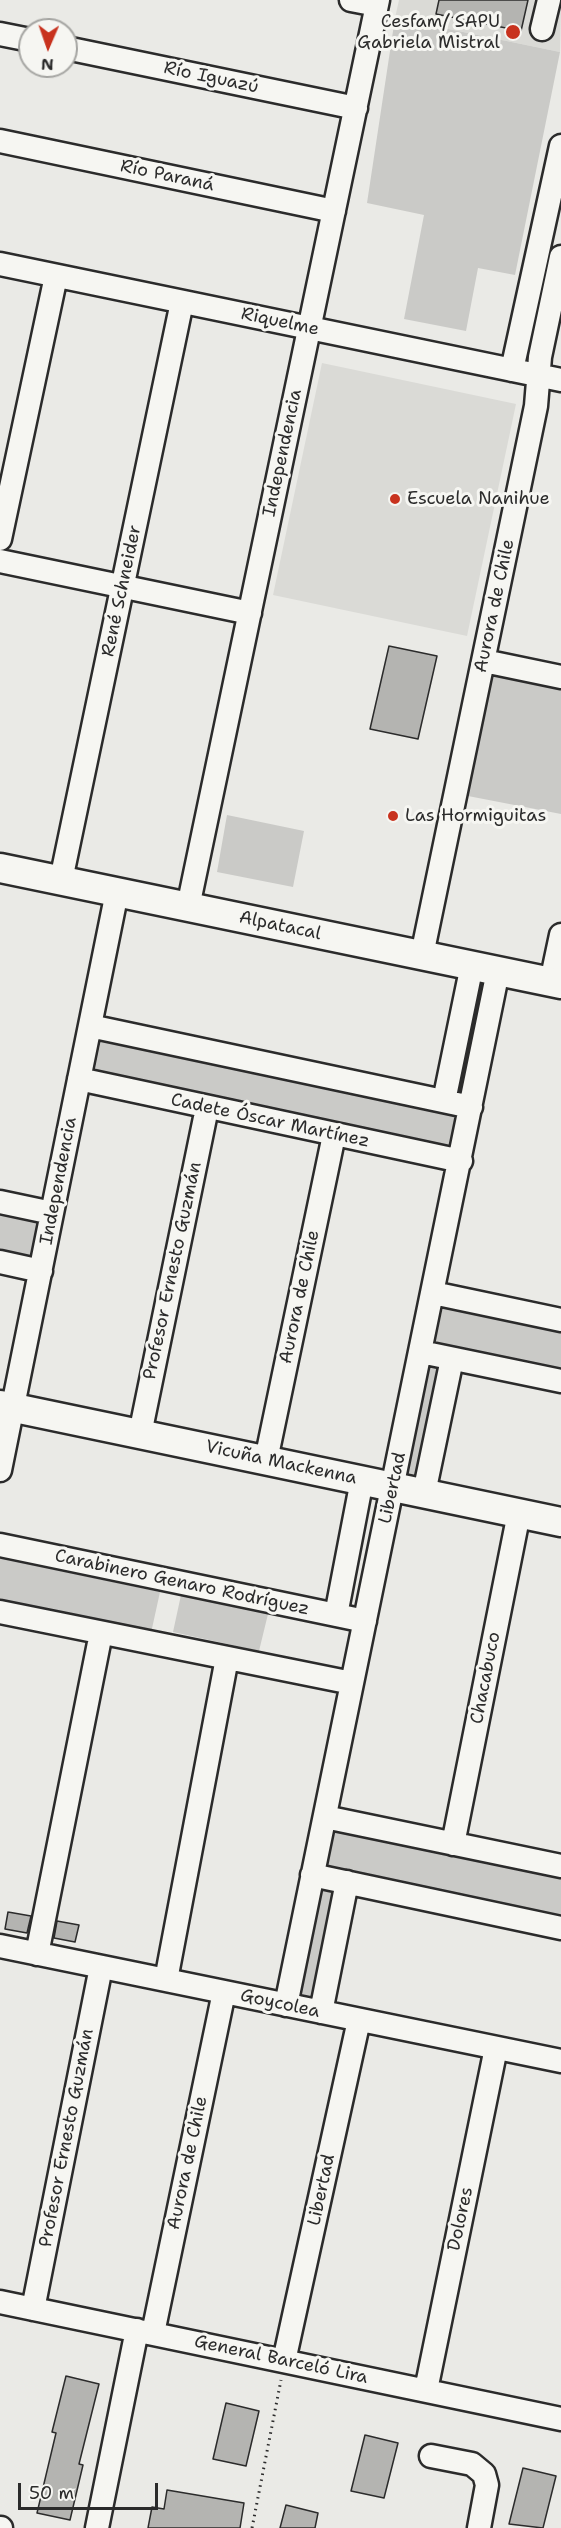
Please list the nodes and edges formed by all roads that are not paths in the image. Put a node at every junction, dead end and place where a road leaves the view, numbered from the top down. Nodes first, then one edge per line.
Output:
1 (351, 0) edge
2 (549, 0) edge
3 (377, 3) edge
4 (542, 28) dead end
5 (0, 34) edge
6 (18, 38) edge
7 (78, 50) edge
8 (356, 108) junction
9 (0, 141) edge
10 (561, 146) edge
11 (334, 210) junction
12 (561, 257) edge
13 (0, 264) edge
14 (56, 276) junction
15 (182, 302) junction
16 (309, 328) junction
17 (512, 370) junction
18 (538, 375) junction
19 (561, 380) edge
20 (0, 539) edge
21 (0, 561) edge
22 (123, 586) junction
23 (250, 613) junction
24 (484, 661) junction
25 (561, 677) edge
26 (0, 868) edge
27 (61, 880) junction
28 (117, 892) junction
29 (189, 907) junction
30 (561, 935) edge
31 (422, 955) junction
32 (485, 968) junction
33 (556, 983) edge
34 (90, 1026) junction
35 (79, 1079) junction
36 (444, 1101) junction
37 (471, 1107) junction
38 (207, 1108) junction
39 (334, 1134) junction
40 (460, 1161) junction
41 (0, 1202) edge
42 (52, 1213) junction
43 (0, 1262) edge
44 (40, 1270) junction
45 (433, 1293) junction
46 (561, 1320) edge
47 (421, 1352) junction
48 (452, 1359) junction
49 (561, 1381) edge
50 (6, 1406) edge
51 (140, 1434) junction
52 (266, 1460) junction
53 (0, 1470) edge
54 (362, 1480) junction
55 (393, 1487) junction
56 (424, 1493) junction
57 (519, 1513) junction
58 (561, 1522) edge
59 (0, 1545) edge
60 (0, 1612) edge
61 (336, 1615) junction
62 (365, 1621) junction
63 (101, 1633) junction
64 (227, 1658) junction
65 (352, 1683) junction
66 (325, 1817) junction
67 (453, 1844) junction
68 (561, 1866) edge
69 (312, 1875) junction
70 (347, 1882) junction
71 (561, 1928) edge
72 (0, 1946) edge
73 (37, 1953) junction
74 (101, 1967) junction
75 (166, 1980) junction
76 (224, 1992) junction
77 (286, 2005) junction
78 (321, 2012) junction
79 (359, 2020) junction
80 (496, 2048) junction
81 (561, 2061) edge
82 (0, 2302) edge
83 (33, 2309) junction
84 (145, 2332) junction
85 (284, 2361) junction
86 (426, 2390) junction
87 (561, 2418) edge
88 (431, 2456) dead end
89 (97, 2528) edge
90 (479, 2528) edge

1 - 3 street
2 - 4 street
3 - 8 street, Independencia
5 - 6 street
7 - 8 street, Río Iguazú
8 - 11 street, Independencia
9 - 11 street, Río Paraná
10 - 17 street
11 - 16 street, Independencia
12 - 18 street, Aurora de Chile
13 - 14 street, Riquelme
14 - 15 street, Riquelme
14 - 20 street
15 - 16 street, Riquelme
15 - 22 street, René Schneider
16 - 17 street, Riquelme
16 - 23 street, Independencia
17 - 18 street, Riquelme
18 - 19 street, Riquelme
18 - 24 street, Aurora de Chile
21 - 22 street
22 - 23 street
22 - 27 street, René Schneider
23 - 29 street, Independencia
24 - 25 street
24 - 31 street, Aurora de Chile
26 - 27 main road, Alpatacal
27 - 28 main road, Alpatacal
28 - 29 main road, Alpatacal
28 - 34 street, Independencia
29 - 31 main road, Alpatacal
30 - 33 street
31 - 32 main road, Alpatacal
32 - 33 main road, Alpatacal
32 - 36 street
32 - 37 street, Libertad
34 - 35 street, Independencia
34 - 36 street
35 - 38 street, Cadete Óscar Martínez
35 - 42 street, Independencia
36 - 37 street
37 - 40 street, Libertad
38 - 39 street, Cadete Óscar Martínez
38 - 51 street, Profesor Ernesto Guzmán
39 - 40 street, Cadete Óscar Martínez
39 - 52 street, Aurora de Chile
40 - 45 street, Libertad
41 - 42 street
42 - 44 street, Independencia
43 - 44 street
44 - 50 street, Independencia
45 - 46 street
45 - 47 street, Libertad
47 - 48 street
47 - 55 street, Libertad
48 - 49 street
48 - 56 street, Libertad
50 - 51 main road, Vicuña Mackenna
50 - 53 street, Independencia
51 - 52 main road, Vicuña Mackenna
52 - 54 main road, Vicuña Mackenna
54 - 55 main road, Vicuña Mackenna
54 - 61 street, Libertad
55 - 56 main road, Vicuña Mackenna
55 - 62 street, Libertad
56 - 57 main road, Vicuña Mackenna
57 - 58 main road, Vicuña Mackenna
57 - 67 street, Chacabuco
59 - 61 street, Carabinero Genaro Rodríguez
60 - 63 street
61 - 62 street, Carabinero Genaro Rodríguez
62 - 65 street, Libertad
63 - 64 street
63 - 73 street
64 - 65 street
64 - 75 street
65 - 66 street, Libertad
66 - 67 street
66 - 69 street, Libertad
67 - 68 street
69 - 70 street
69 - 77 street, Libertad
70 - 71 street
70 - 78 street
72 - 73 street, Goycolea
73 - 74 street, Goycolea
74 - 75 street, Goycolea
74 - 83 street, Profesor Ernesto Guzmán
75 - 76 street, Goycolea
76 - 77 street, Goycolea
76 - 84 street, Aurora de Chile
77 - 78 street, Goycolea
78 - 79 street, Goycolea
79 - 80 street, Goycolea
79 - 85 street, Libertad
80 - 81 street, Goycolea
80 - 86 street, Dolores
82 - 83 street, General Barceló Lira
83 - 84 street, General Barceló Lira
84 - 85 street, General Barceló Lira
84 - 89 street, Aurora de Chile
85 - 86 street, General Barceló Lira
86 - 87 street, General Barceló Lira
88 - 90 street

